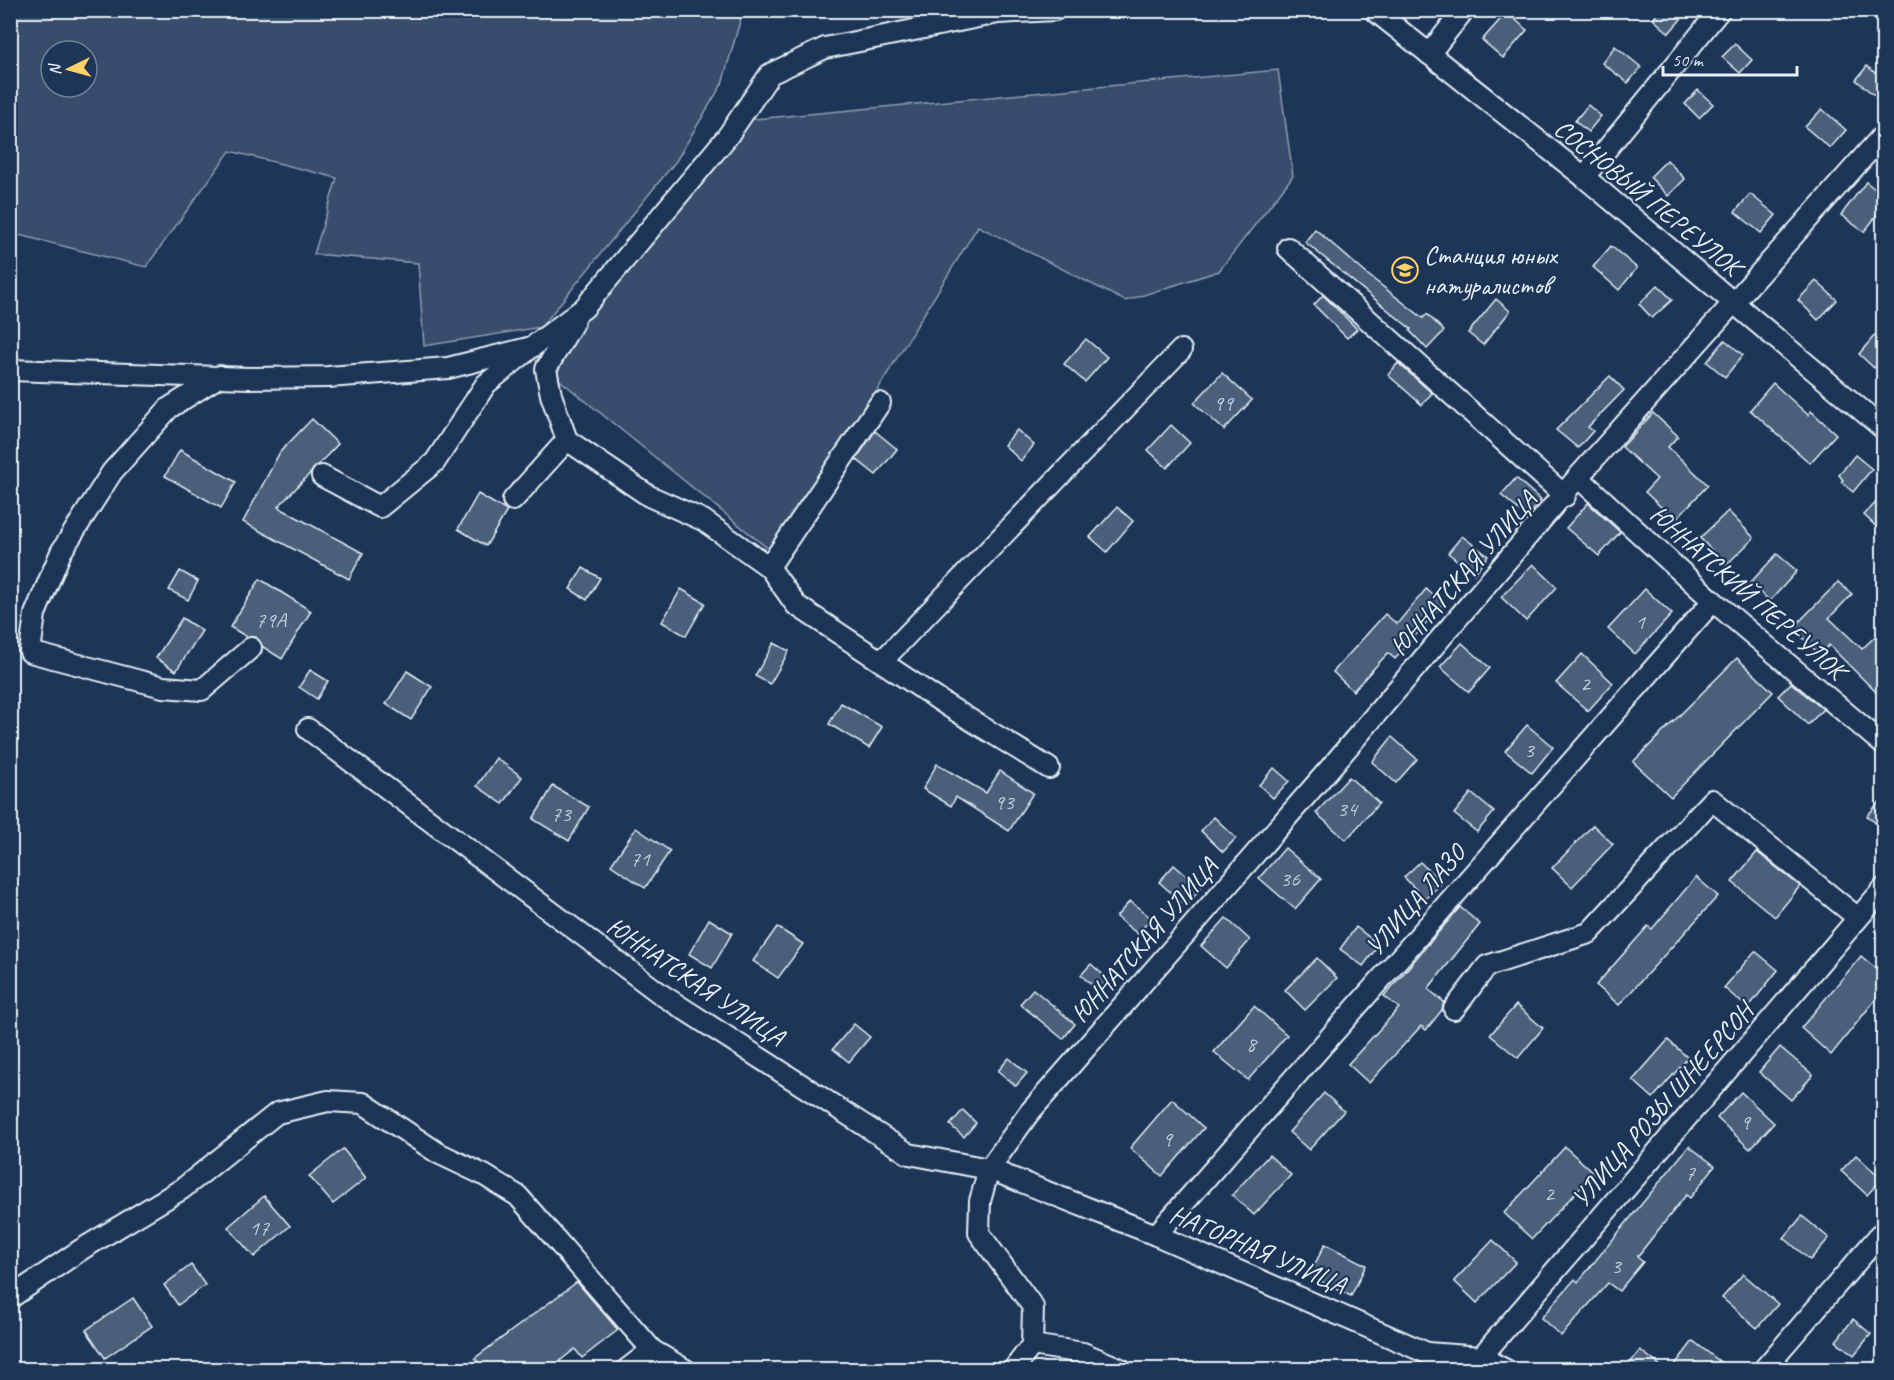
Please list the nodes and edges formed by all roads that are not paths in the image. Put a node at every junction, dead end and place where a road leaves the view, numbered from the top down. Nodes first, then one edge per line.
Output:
1 (1056, 10) edge
2 (1374, 10) edge
3 (1464, 10) edge
4 (1720, 10) edge
5 (1428, 54) junction
6 (1884, 134) edge
7 (1584, 177) junction
8 (1288, 248) dead end
9 (1734, 302) junction
10 (577, 316) junction
11 (532, 347) junction
12 (1181, 350) dead end
13 (10, 370) edge
14 (220, 376) junction
15 (880, 404) dead end
16 (1884, 429) edge
17 (567, 440) junction
18 (322, 476) dead end
19 (1578, 477) junction
20 (1564, 496) junction
21 (513, 500) dead end
22 (769, 567) junction
23 (1713, 600) junction
24 (252, 648) dead end
25 (882, 661) junction
26 (308, 729) dead end
27 (1884, 745) edge
28 (1048, 768) dead end
29 (1884, 888) edge
30 (1858, 918) junction
31 (1454, 1009) dead end
32 (989, 1169) junction
33 (1884, 1230) edge
34 (1156, 1235) junction
35 (10, 1298) edge
36 (1032, 1345) junction
37 (652, 1350) junction
38 (1481, 1357) junction
39 (626, 1370) edge
40 (686, 1370) edge
41 (1013, 1370) edge
42 (1123, 1370) edge
43 (1506, 1370) edge
44 (1763, 1370) edge

1 - 10 street
2 - 5 street, СОСНОВЫЙ ПЕРЕУЛОК
3 - 5 street
4 - 7 street
5 - 7 street, СОСНОВЫЙ ПЕРЕУЛОК
6 - 9 street, ЮННАТСКАЯ УЛИЦА
7 - 9 street, СОСНОВЫЙ ПЕРЕУЛОК
8 - 20 street
9 - 16 street, СОСНОВЫЙ ПЕРЕУЛОК
9 - 19 street, ЮННАТСКАЯ УЛИЦА
10 - 11 street
10 - 17 street
11 - 14 street
11 - 18 street
12 - 25 street
13 - 14 street
14 - 24 street
15 - 22 street
17 - 21 street
17 - 22 street
19 - 20 street, ЮННАТСКАЯ УЛИЦА
19 - 23 street, ЮННАТСКИЙ ПЕРЕУЛОК
20 - 32 street, ЮННАТСКАЯ УЛИЦА
22 - 25 street
23 - 27 street, ЮННАТСКИЙ ПЕРЕУЛОК
23 - 34 street, УЛИЦА ЛАЗО
25 - 28 street
26 - 32 street, ЮННАТСКАЯ УЛИЦА
29 - 30 street, УЛИЦА РОЗЫ ШНЕЕРСОН
30 - 31 street
30 - 38 street, УЛИЦА РОЗЫ ШНЕЕРСОН
32 - 34 street, НАГОРНАЯ УЛИЦА
32 - 36 street
33 - 44 street
34 - 38 street, НАГОРНАЯ УЛИЦА
35 - 37 street
36 - 41 street
36 - 42 street
37 - 39 street
37 - 40 street
38 - 43 street, НАГОРНАЯ УЛИЦА

